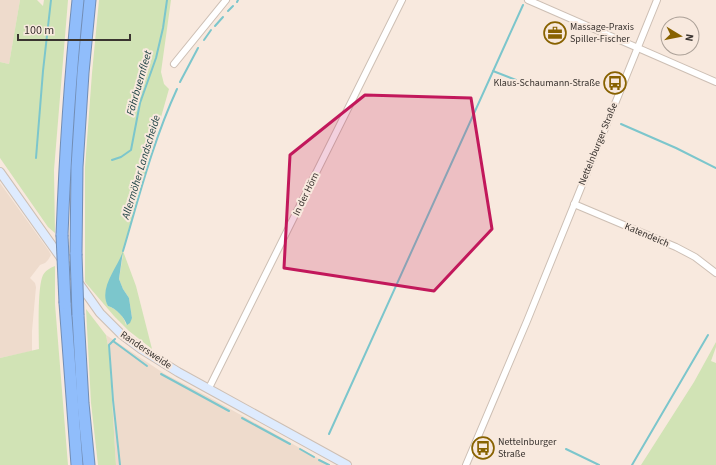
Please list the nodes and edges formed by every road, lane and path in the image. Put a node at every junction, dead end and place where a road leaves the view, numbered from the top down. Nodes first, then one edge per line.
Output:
1 (78, 0) edge
2 (90, 0) edge
3 (226, 0) edge
4 (402, 0) edge
5 (528, 0) edge
6 (657, 0) edge
7 (637, 47) junction
8 (174, 64) dead end
9 (716, 82) edge
10 (0, 172) edge
11 (574, 204) junction
12 (716, 273) edge
13 (210, 388) junction
14 (77, 465) edge
15 (89, 465) edge
16 (347, 465) edge
17 (466, 465) edge

1 - 14 highway, bridge
2 - 15 highway, bridge
3 - 8 street
4 - 13 street, In der Hörn
5 - 7 street
6 - 7 street, Nettelnburger Straße
7 - 9 street
7 - 11 street, Nettelnburger Straße
10 - 13 street, Randersweide
11 - 12 street, Katendeich
11 - 17 street, Nettelnburger Straße
13 - 16 street, Randersweide

